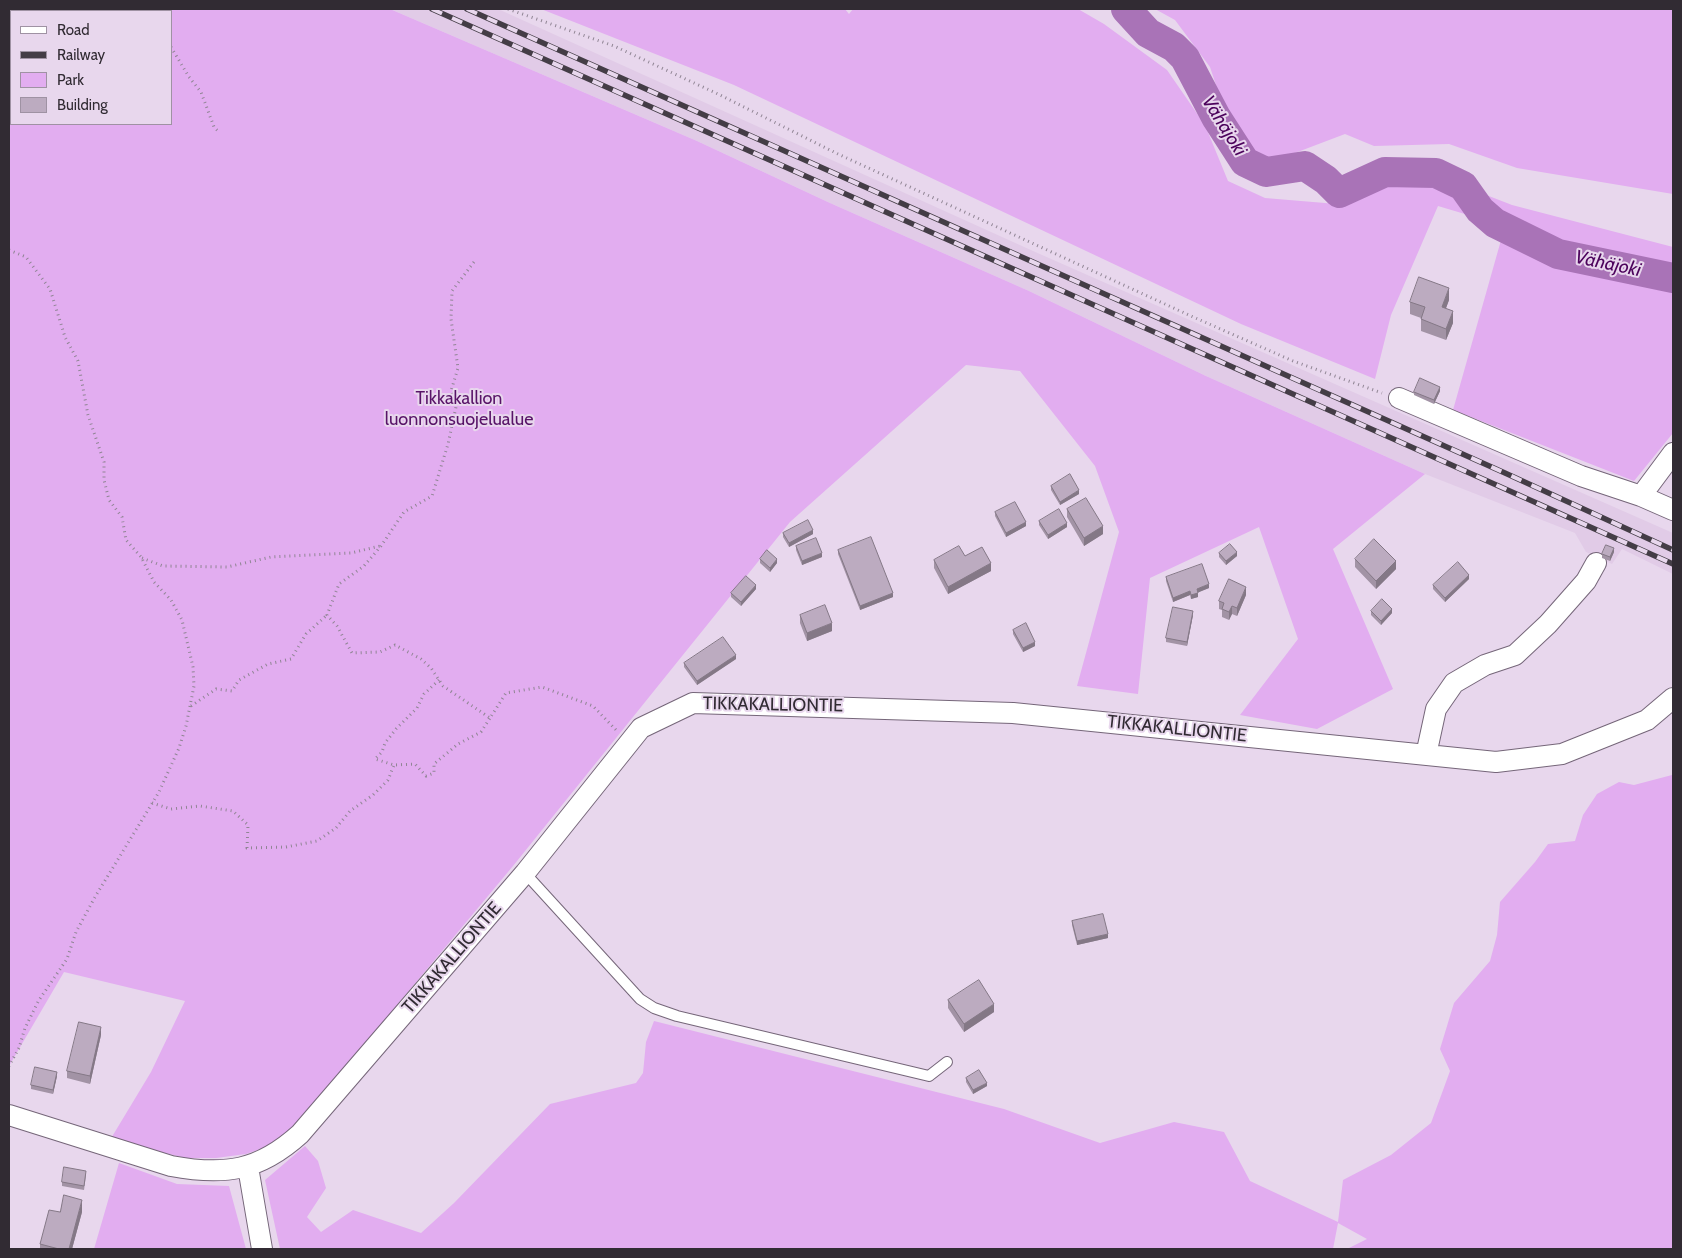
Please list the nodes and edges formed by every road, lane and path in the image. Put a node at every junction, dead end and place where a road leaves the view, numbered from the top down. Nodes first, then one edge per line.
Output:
1 (508, 9) edge
2 (172, 49) edge
3 (220, 133) dead end
4 (9, 250) edge
5 (474, 262) dead end
6 (1400, 398) joint
7 (1673, 453) edge
8 (1641, 496) junction
9 (1673, 510) edge
10 (380, 546) junction
11 (141, 558) junction
12 (1596, 563) dead end
13 (327, 615) junction
14 (439, 680) junction
15 (1673, 698) edge
16 (191, 706) junction
17 (490, 718) junction
18 (629, 743) junction
19 (1426, 755) junction
20 (394, 765) junction
21 (152, 803) junction
22 (525, 873) junction
23 (947, 1062) dead end
24 (9, 1066) edge
25 (9, 1115) edge
26 (248, 1167) junction
27 (262, 1249) edge

1 - 6 path
2 - 3 path
4 - 11 path
5 - 10 path
6 - 8 street
7 - 8 street
8 - 9 street
10 - 11 path
10 - 13 path
11 - 16 path
12 - 19 street
13 - 14 path
13 - 16 path
14 - 17 path
14 - 20 path
15 - 19 street, TIKKAKALLIONTIE
16 - 21 path
17 - 18 path
17 - 20 path
18 - 19 street, TIKKAKALLIONTIE
18 - 22 street, TIKKAKALLIONTIE
20 - 21 path
21 - 24 path
22 - 23 lane
22 - 26 street, TIKKAKALLIONTIE
25 - 26 street, TIKKAKALLIONTIE
26 - 27 street

